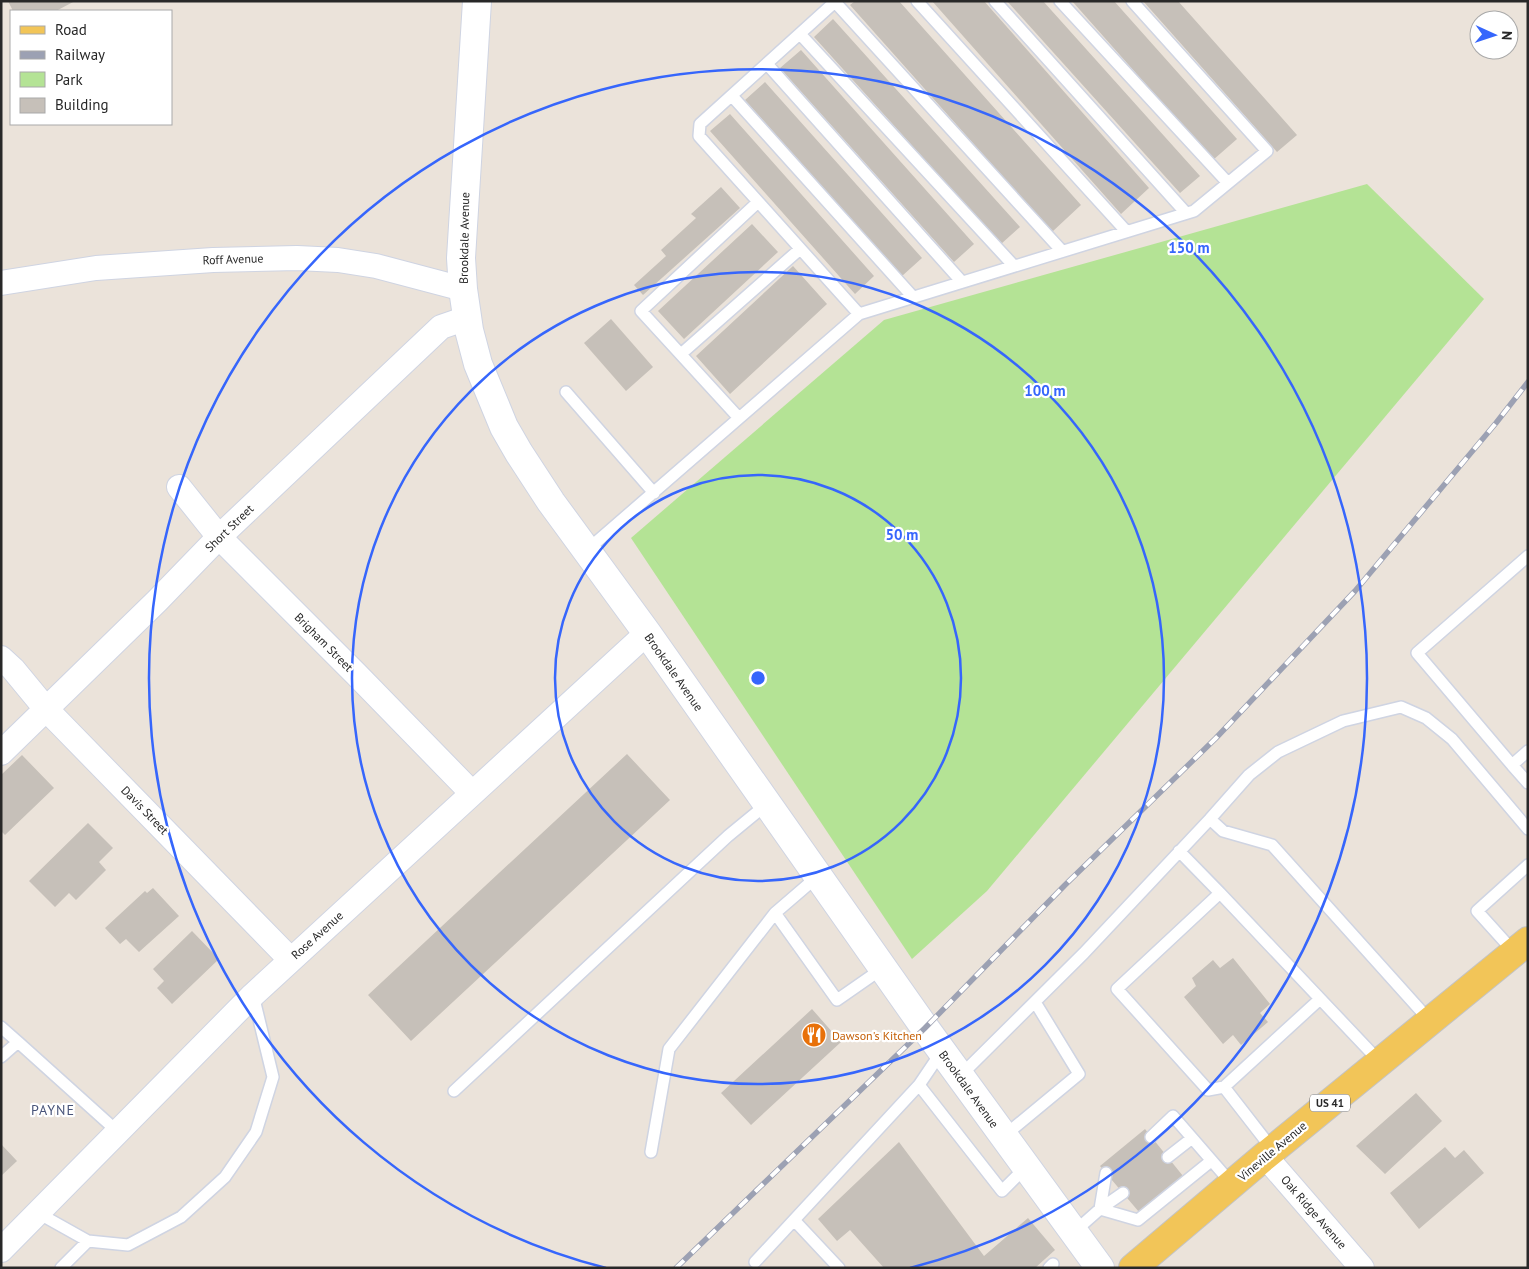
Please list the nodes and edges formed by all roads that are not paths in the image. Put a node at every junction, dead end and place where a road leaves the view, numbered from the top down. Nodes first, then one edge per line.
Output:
1 (477, 1) edge
2 (917, 1) edge
3 (995, 1) edge
4 (1060, 1) edge
5 (1132, 1) edge
6 (835, 2) edge
7 (800, 34) junction
8 (767, 64) junction
9 (732, 96) junction
10 (1228, 183) junction
11 (758, 202) junction
12 (1186, 213) junction
13 (1126, 231) junction
14 (800, 248) junction
15 (1062, 251) junction
16 (1014, 266) junction
17 (962, 282) junction
18 (1, 283) edge
19 (463, 289) junction
20 (912, 297) junction
21 (859, 314) junction
22 (467, 318) junction
23 (681, 354) junction
24 (566, 392) dead end
25 (739, 418) junction
26 (180, 487) dead end
27 (654, 493) junction
28 (219, 537) junction
29 (586, 551) junction
30 (1528, 556) edge
31 (647, 633) junction
32 (1, 658) edge
33 (46, 709) junction
34 (1528, 751) edge
35 (1, 753) edge
36 (1512, 765) junction
37 (1528, 783) edge
38 (472, 793) junction
39 (767, 804) junction
40 (1210, 819) junction
41 (1528, 829) edge
42 (1179, 851) junction
43 (1528, 865) edge
44 (818, 876) junction
45 (1220, 893) junction
46 (775, 914) junction
47 (1521, 946) edge
48 (290, 959) junction
49 (883, 968) junction
50 (253, 995) junction
51 (1320, 999) junction
52 (1035, 1002) junction
53 (1430, 1021) junction
54 (1, 1027) edge
55 (18, 1042) junction
56 (942, 1051) junction
57 (1, 1058) edge
58 (1380, 1062) junction
59 (960, 1076) junction
60 (919, 1085) junction
61 (1224, 1087) junction
62 (454, 1091) dead end
63 (118, 1132) junction
64 (1004, 1136) junction
65 (1151, 1137) dead end
66 (1191, 1139) junction
67 (652, 1152) dead end
68 (1269, 1153) junction
69 (1168, 1157) dead end
70 (1211, 1161) junction
71 (1026, 1167) junction
72 (1106, 1173) dead end
73 (1232, 1184) junction
74 (1123, 1193) dead end
75 (1100, 1209) junction
76 (38, 1213) junction
77 (794, 1220) junction
78 (1074, 1232) junction
79 (88, 1241) junction
80 (1, 1250) edge
81 (755, 1262) dead end
82 (61, 1268) edge
83 (838, 1268) edge
84 (1100, 1268) edge
85 (1133, 1268) edge
86 (1362, 1268) edge

1 - 19 street, Brookdale Avenue
2 - 13 lane
3 - 12 lane
4 - 10 lane
5 - 10 lane
6 - 7 lane
6 - 15 lane
7 - 8 lane
7 - 16 lane
8 - 9 lane
8 - 17 lane
9 - 11 lane
9 - 20 lane
10 - 12 lane
11 - 14 lane
11 - 23 lane
12 - 13 lane
13 - 15 lane
14 - 21 lane
14 - 23 lane
15 - 16 lane
16 - 17 lane
17 - 20 lane
18 - 19 street, Roff Avenue
19 - 22 street, Brookdale Avenue
20 - 21 lane
21 - 25 lane
22 - 28 street, Short Street
22 - 29 street, Brookdale Avenue
23 - 25 lane
24 - 27 lane
25 - 27 lane
26 - 28 street, Brigham Street
27 - 29 lane
28 - 33 street, Short Street
28 - 38 street, Brigham Street
29 - 31 street, Brookdale Avenue
30 - 36 lane
31 - 38 street, Rose Avenue
31 - 39 street, Brookdale Avenue
32 - 33 street, Davis Street
33 - 35 street, Short Street
33 - 48 street, Davis Street
34 - 36 lane
36 - 37 lane
38 - 48 street, Rose Avenue
39 - 44 street, Brookdale Avenue
39 - 62 lane
40 - 41 lane
40 - 42 lane
40 - 53 lane
42 - 45 lane
42 - 52 lane
43 - 47 lane
44 - 46 lane
44 - 49 street, Brookdale Avenue
45 - 51 lane
45 - 61 lane
46 - 49 lane
46 - 67 lane
47 - 53 main road, Vineville Avenue / US 41
48 - 50 street, Rose Avenue
49 - 56 street, Brookdale Avenue
50 - 63 street, Rose Avenue
50 - 79 lane
51 - 58 lane
51 - 61 lane
52 - 59 lane
52 - 64 lane
53 - 58 main road, Vineville Avenue / US 41
54 - 55 lane
55 - 57 lane
55 - 63 lane
56 - 59 street, Brookdale Avenue
56 - 60 lane
58 - 68 main road, Vineville Avenue / US 41
59 - 64 street, Brookdale Avenue
60 - 71 lane
60 - 77 lane
61 - 68 lane
63 - 76 street, Rose Avenue
64 - 71 street, Brookdale Avenue
65 - 66 lane
66 - 69 lane
66 - 70 lane
68 - 73 main road, Vineville Avenue / US 41
68 - 86 street, Oak Ridge Avenue
70 - 73 lane
70 - 75 lane
71 - 78 street, Brookdale Avenue
72 - 75 lane
73 - 85 main road, Vineville Avenue / US 41
74 - 75 lane
75 - 78 lane
76 - 79 lane
76 - 80 street, Rose Avenue
77 - 81 lane
77 - 83 lane
78 - 84 street, Brookdale Avenue
79 - 82 lane

